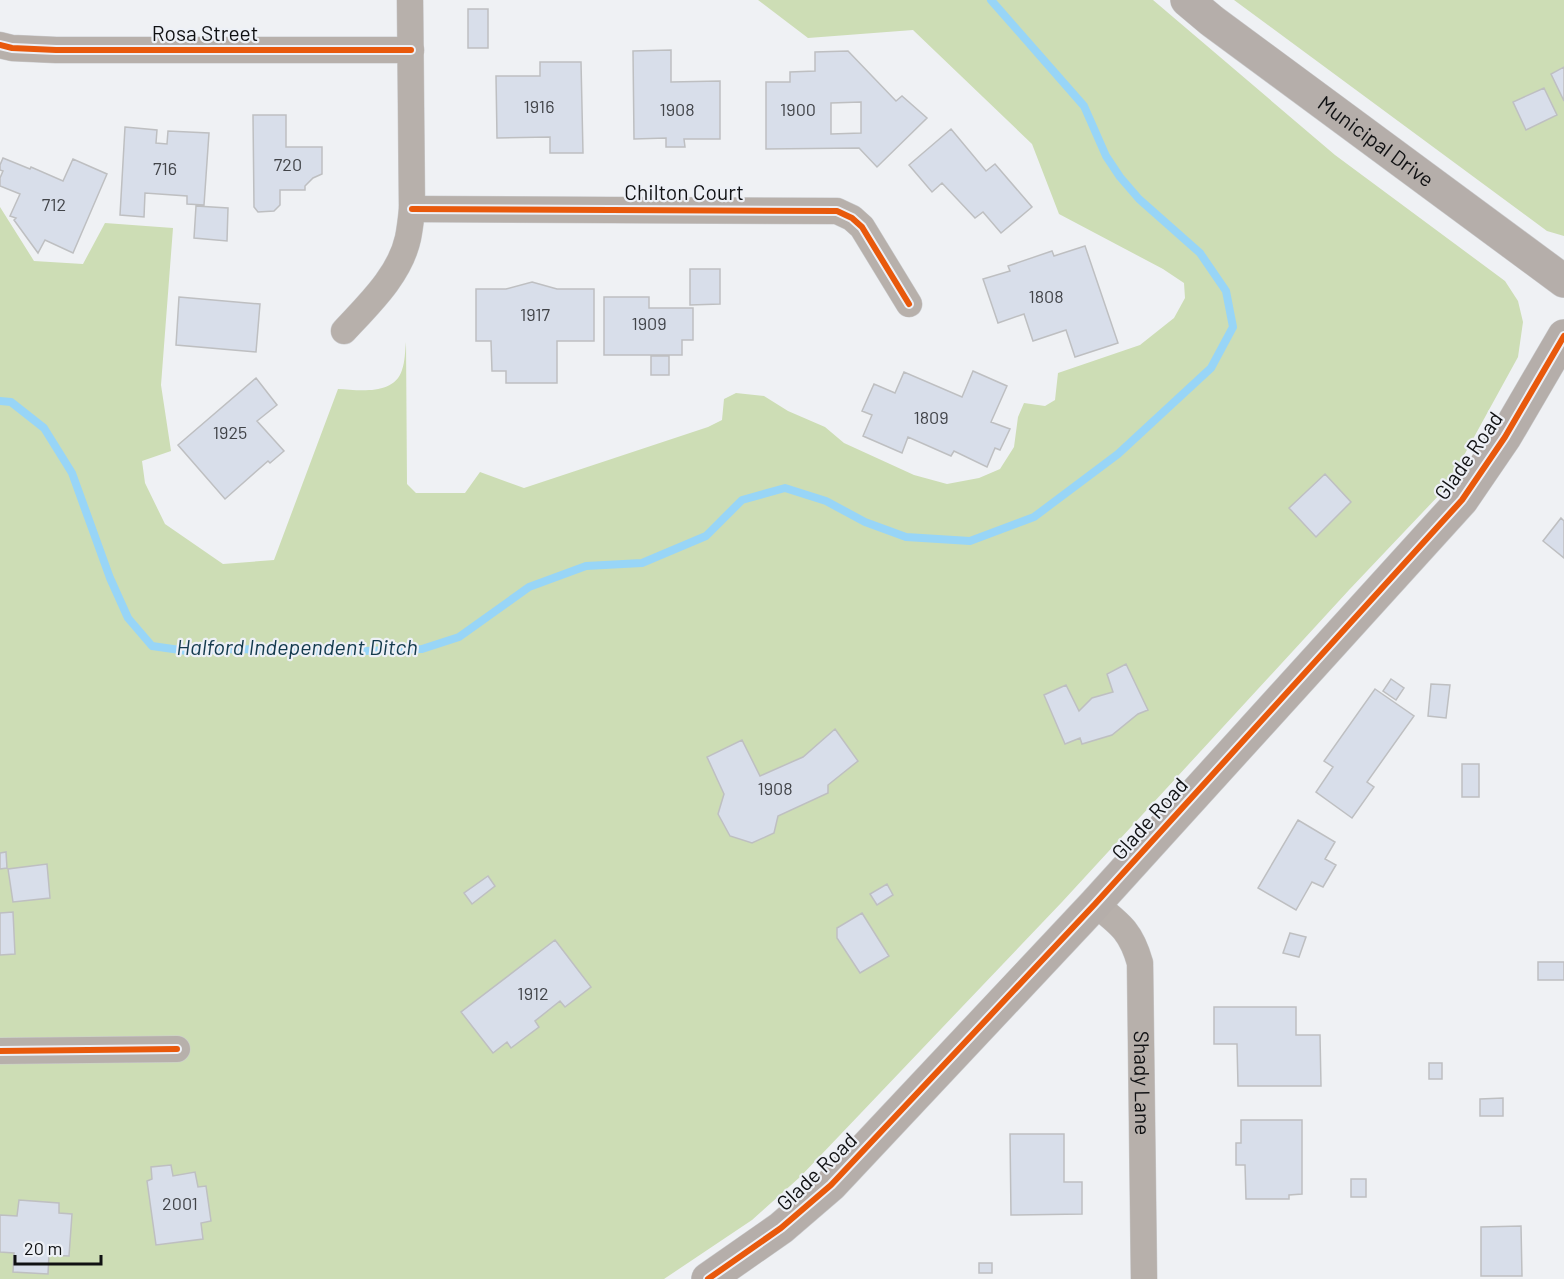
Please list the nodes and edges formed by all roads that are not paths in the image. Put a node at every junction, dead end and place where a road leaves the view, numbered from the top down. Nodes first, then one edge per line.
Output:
1 (410, 0) edge
2 (1187, 0) edge
3 (0, 45) edge
4 (411, 50) junction
5 (412, 209) junction
6 (1564, 281) edge
7 (909, 304) dead end
8 (344, 331) dead end
9 (1564, 336) edge
10 (1095, 904) junction
11 (177, 1049) dead end
12 (0, 1051) edge
13 (708, 1279) edge
14 (1144, 1279) edge

1 - 4 street
2 - 6 street, Municipal Drive
3 - 4 street, Rosa Street
4 - 5 street
5 - 7 street, Chilton Court
5 - 8 street
9 - 10 street, Glade Road
10 - 13 street, Glade Road
10 - 14 street, Shady Lane
11 - 12 street

